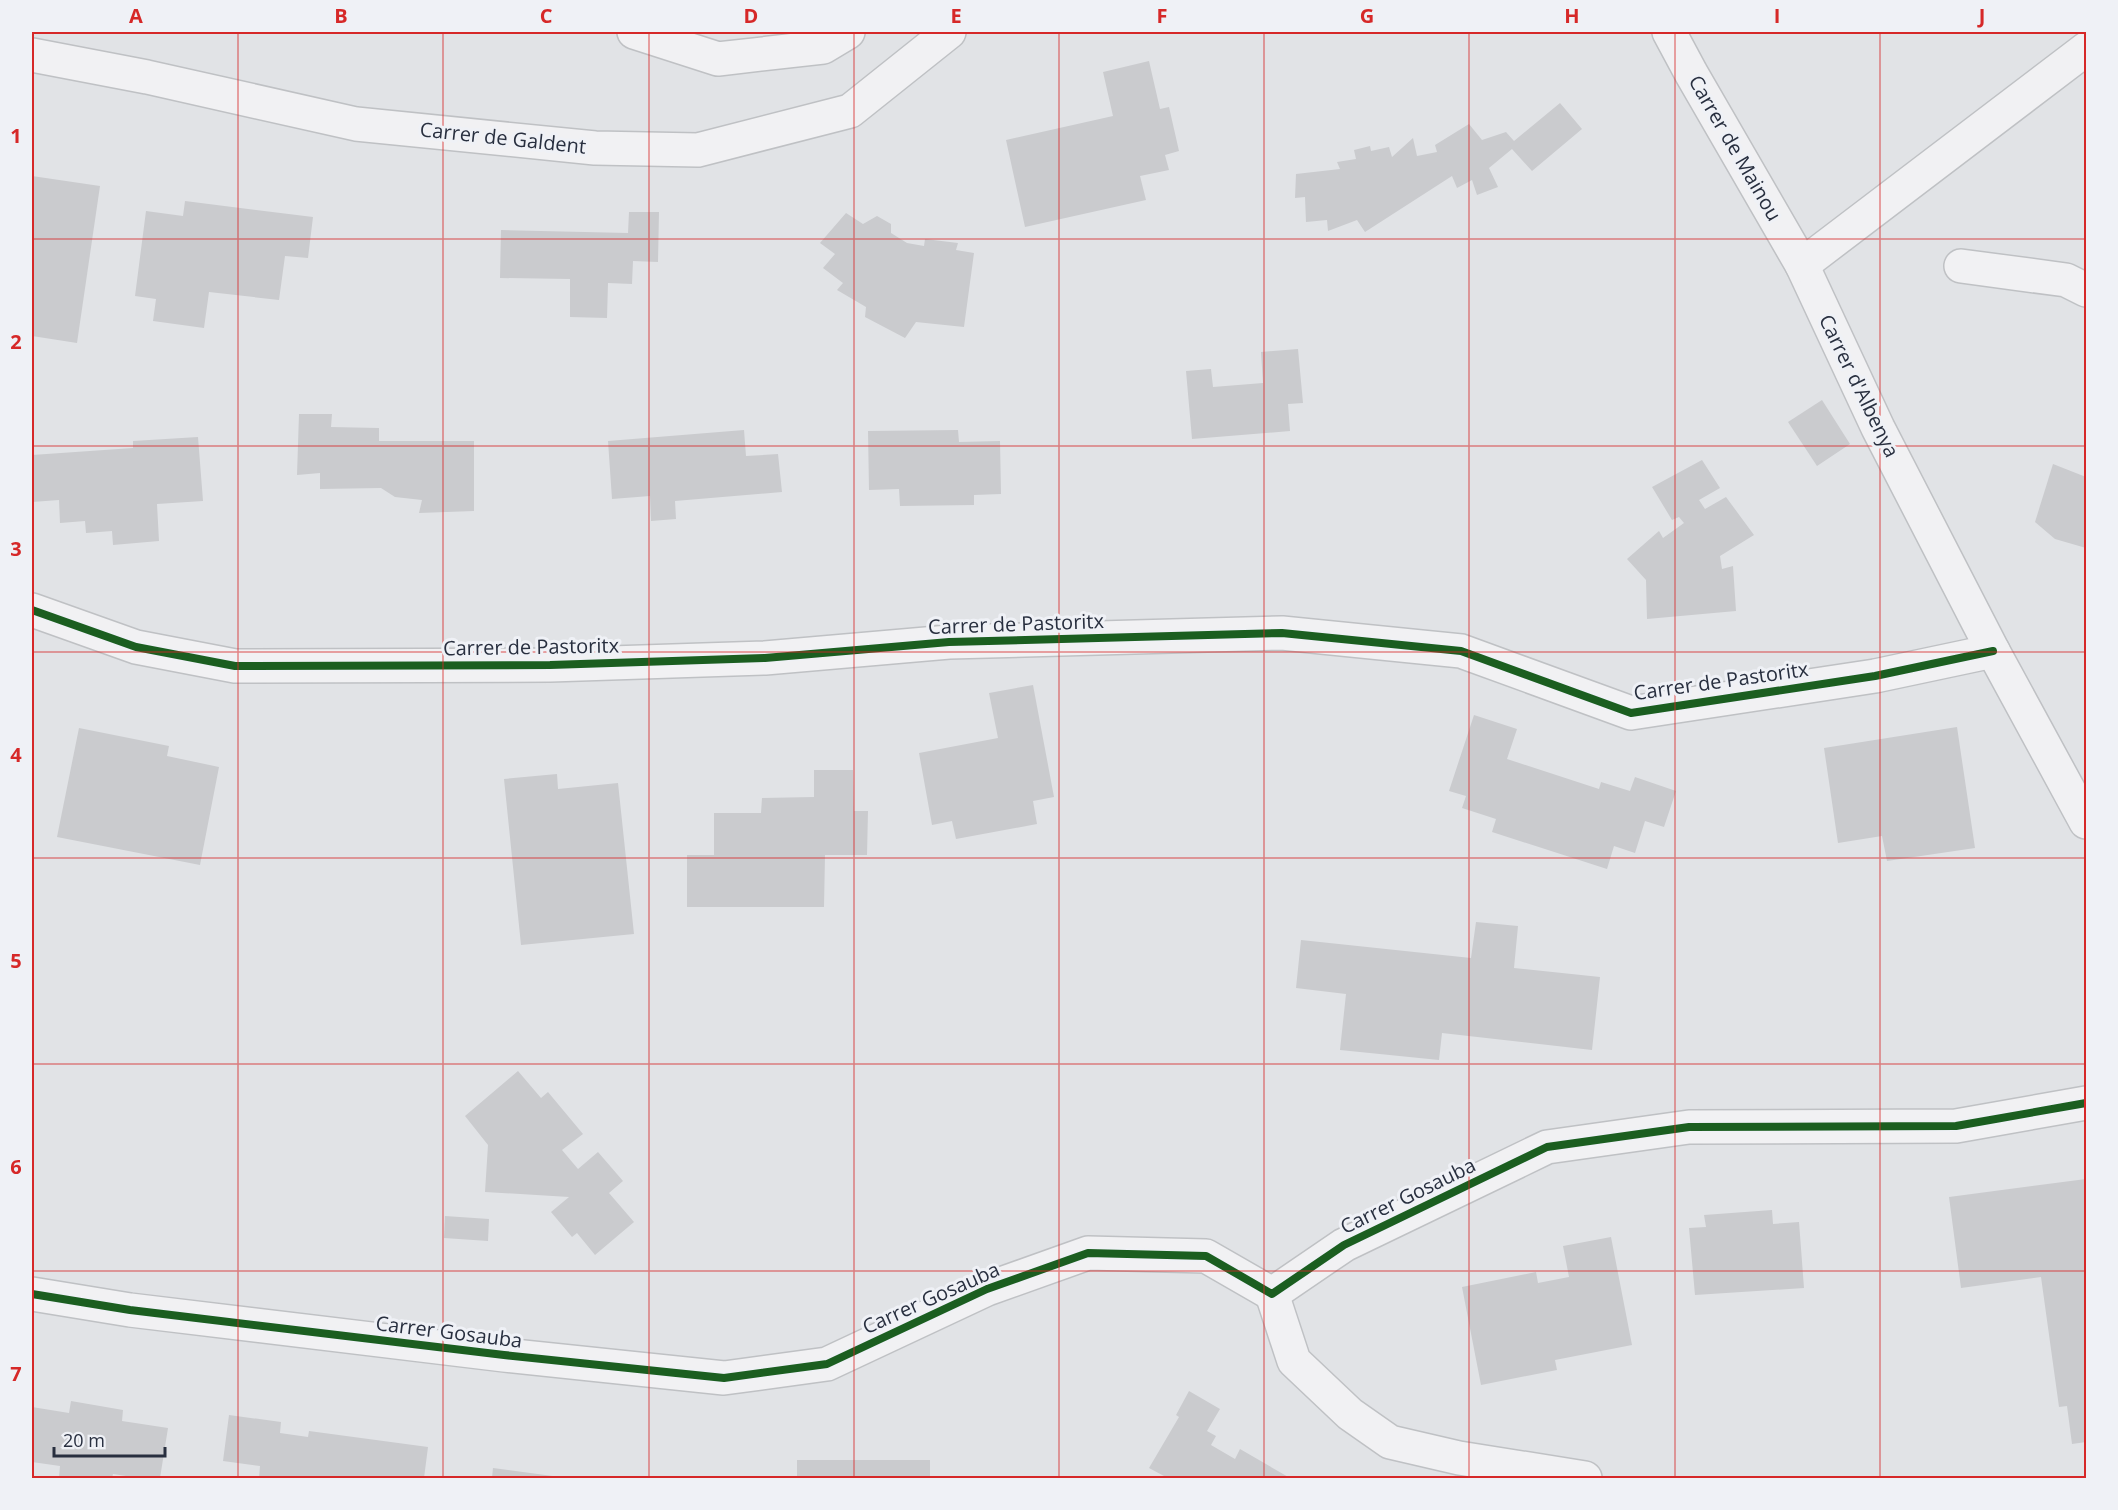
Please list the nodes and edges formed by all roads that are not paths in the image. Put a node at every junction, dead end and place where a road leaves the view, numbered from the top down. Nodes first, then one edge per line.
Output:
1 (634, 32) edge
2 (848, 32) edge
3 (949, 32) edge
4 (1669, 32) edge
5 (2086, 49) edge
6 (32, 55) edge
7 (1802, 265) junction
8 (1961, 266) dead end
9 (2086, 290) edge
10 (32, 610) edge
11 (1993, 651) junction
12 (2086, 822) edge
13 (2086, 1103) edge
14 (32, 1294) edge
15 (1272, 1294) junction
16 (1585, 1479) edge

1 - 2 street
3 - 6 street, Carrer de Galdent
4 - 7 street, Carrer de Mainou
5 - 7 street
7 - 11 street, Carrer d'Albenya
8 - 9 street
10 - 11 street, Carrer de Pastoritx
11 - 12 street, Carrer d'Albenya
13 - 15 street, Carrer Gosauba
14 - 15 street, Carrer Gosauba
15 - 16 street

